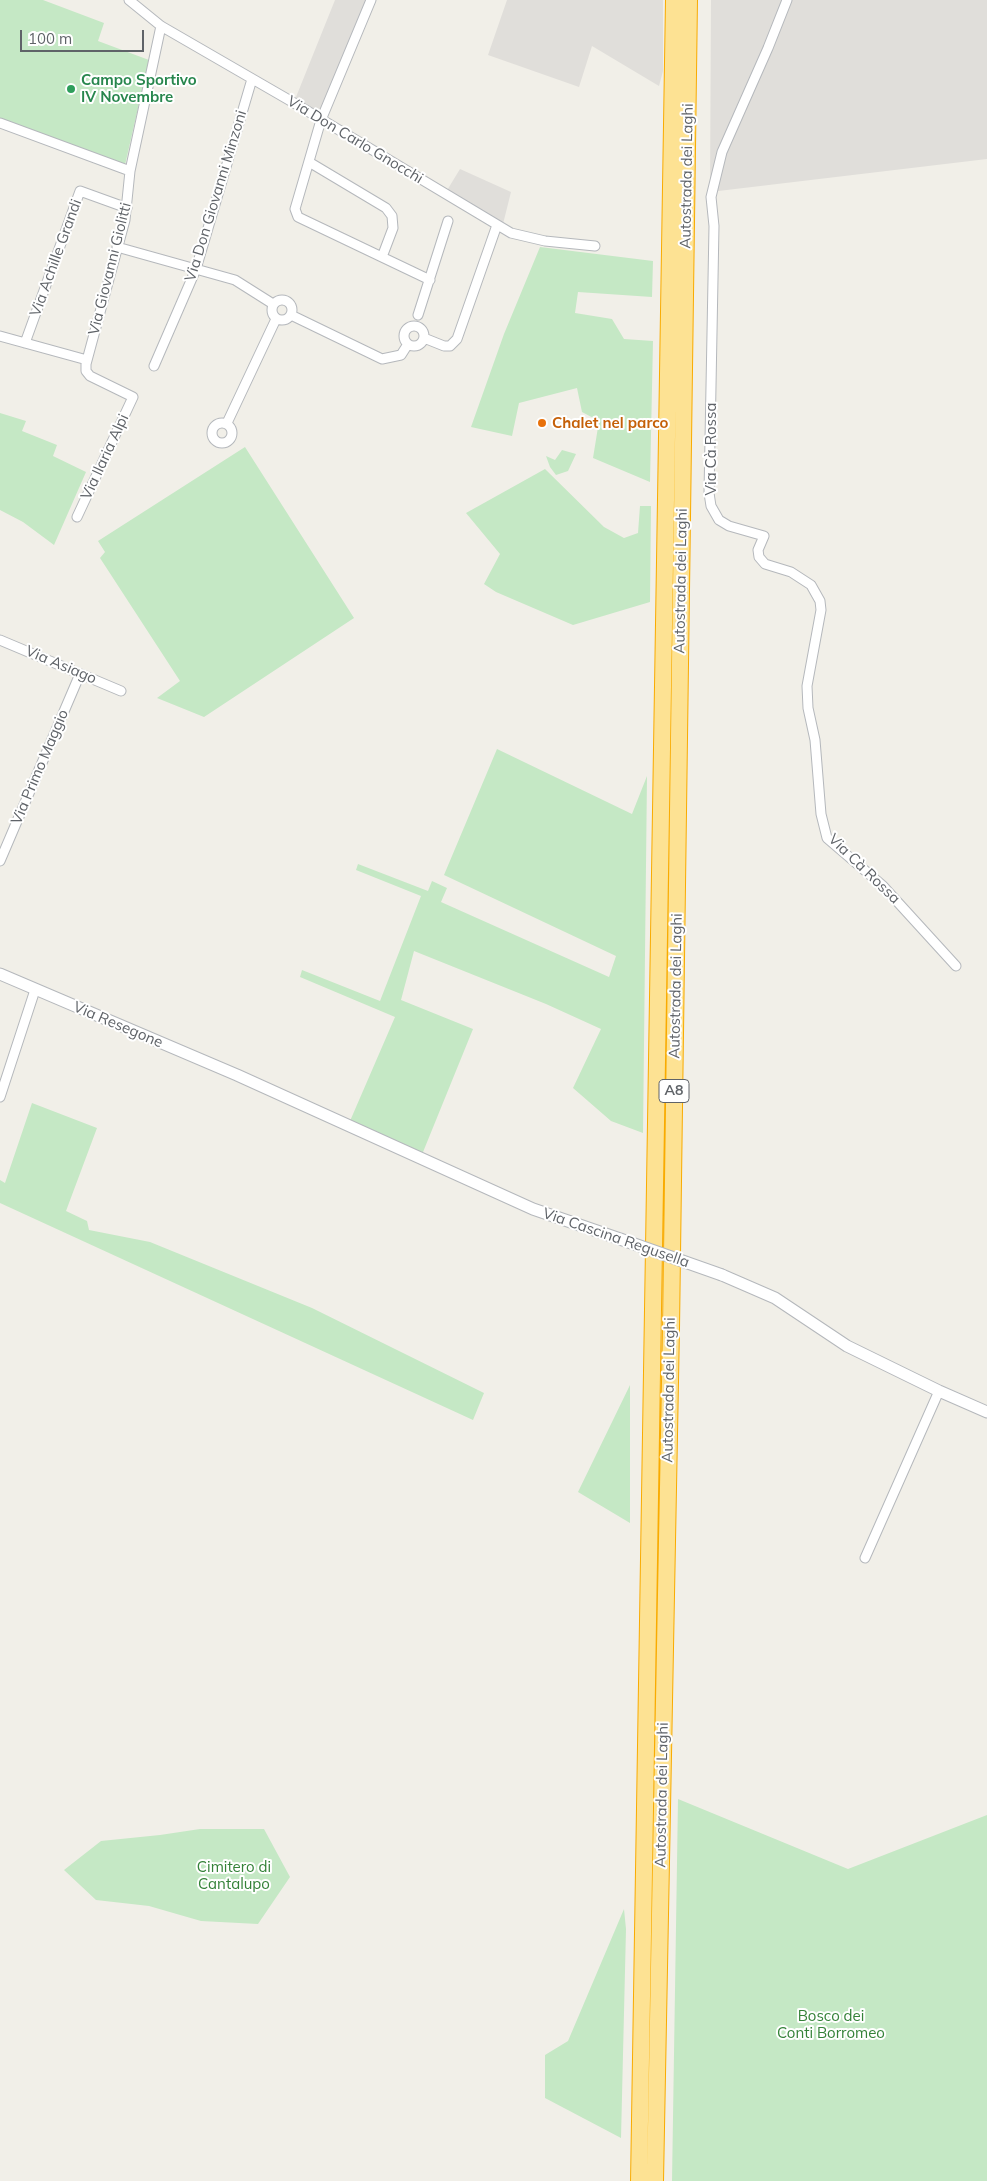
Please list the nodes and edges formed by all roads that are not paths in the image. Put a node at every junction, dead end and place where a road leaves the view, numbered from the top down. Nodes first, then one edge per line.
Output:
1 (129, 0) edge
2 (371, 0) edge
3 (674, 0) edge
4 (690, 0) edge
5 (787, 0) edge
6 (161, 26) junction
7 (252, 79) junction
8 (321, 120) junction
9 (0, 123) edge
10 (309, 162) junction
11 (130, 171) junction
12 (127, 208) junction
13 (448, 222) dead end
14 (497, 225) junction
15 (595, 246) dead end
16 (118, 247) junction
17 (382, 257) junction
18 (196, 269) junction
19 (430, 280) junction
20 (274, 304) junction
21 (291, 315) junction
22 (418, 315) dead end
23 (276, 319) junction
24 (0, 336) edge
25 (424, 338) junction
26 (25, 343) junction
27 (408, 344) junction
28 (87, 360) junction
29 (154, 366) dead end
30 (227, 423) dead end
31 (77, 517) dead end
32 (0, 640) edge
33 (80, 674) junction
34 (121, 691) dead end
35 (0, 861) edge
36 (956, 966) dead end
37 (0, 974) edge
38 (35, 990) junction
39 (237, 1075) joint
40 (0, 1097) edge
41 (939, 1391) junction
42 (987, 1412) edge
43 (865, 1558) dead end
44 (639, 2181) edge
45 (655, 2181) edge

1 - 6 street, Via Don Carlo Gnocchi
2 - 8 street
3 - 44 highway, Autostrada dei Laghi / A8
4 - 45 highway, Autostrada dei Laghi / A8
5 - 36 street, Via Cà Rossa
6 - 7 street, Via Don Carlo Gnocchi
6 - 11 street, Via Giovanni Giolitti
7 - 8 street, Via Don Carlo Gnocchi
7 - 18 street, Via Don Giovanni Minzoni
8 - 10 street
8 - 14 street, Via Don Carlo Gnocchi
9 - 11 street
10 - 17 street
10 - 17 street
11 - 12 street, Via Giovanni Giolitti
12 - 16 street, Via Giovanni Giolitti
12 - 26 street, Via Achille Grandi
13 - 19 street
14 - 15 street, Via Don Carlo Gnocchi
14 - 25 street
16 - 18 street
16 - 28 street, Via Giovanni Giolitti
17 - 19 street
18 - 20 street
18 - 29 street, Via Don Giovanni Minzoni
19 - 22 street
20 - 21 street
20 - 23 street
21 - 23 street
21 - 27 street
23 - 30 street
24 - 26 street
25 - 27 street
25 - 27 street
26 - 28 street
28 - 31 street, Via Ilaria Alpi
32 - 33 street, Via Asiago
33 - 34 street, Via Asiago
33 - 35 street, Via Primo Maggio
37 - 38 street, Via Resegone
38 - 39 street, Via Resegone
38 - 40 street
39 - 41 street, Via Cascina Regusella, bridge
41 - 42 street, Via Cascina Regusella
41 - 43 street

